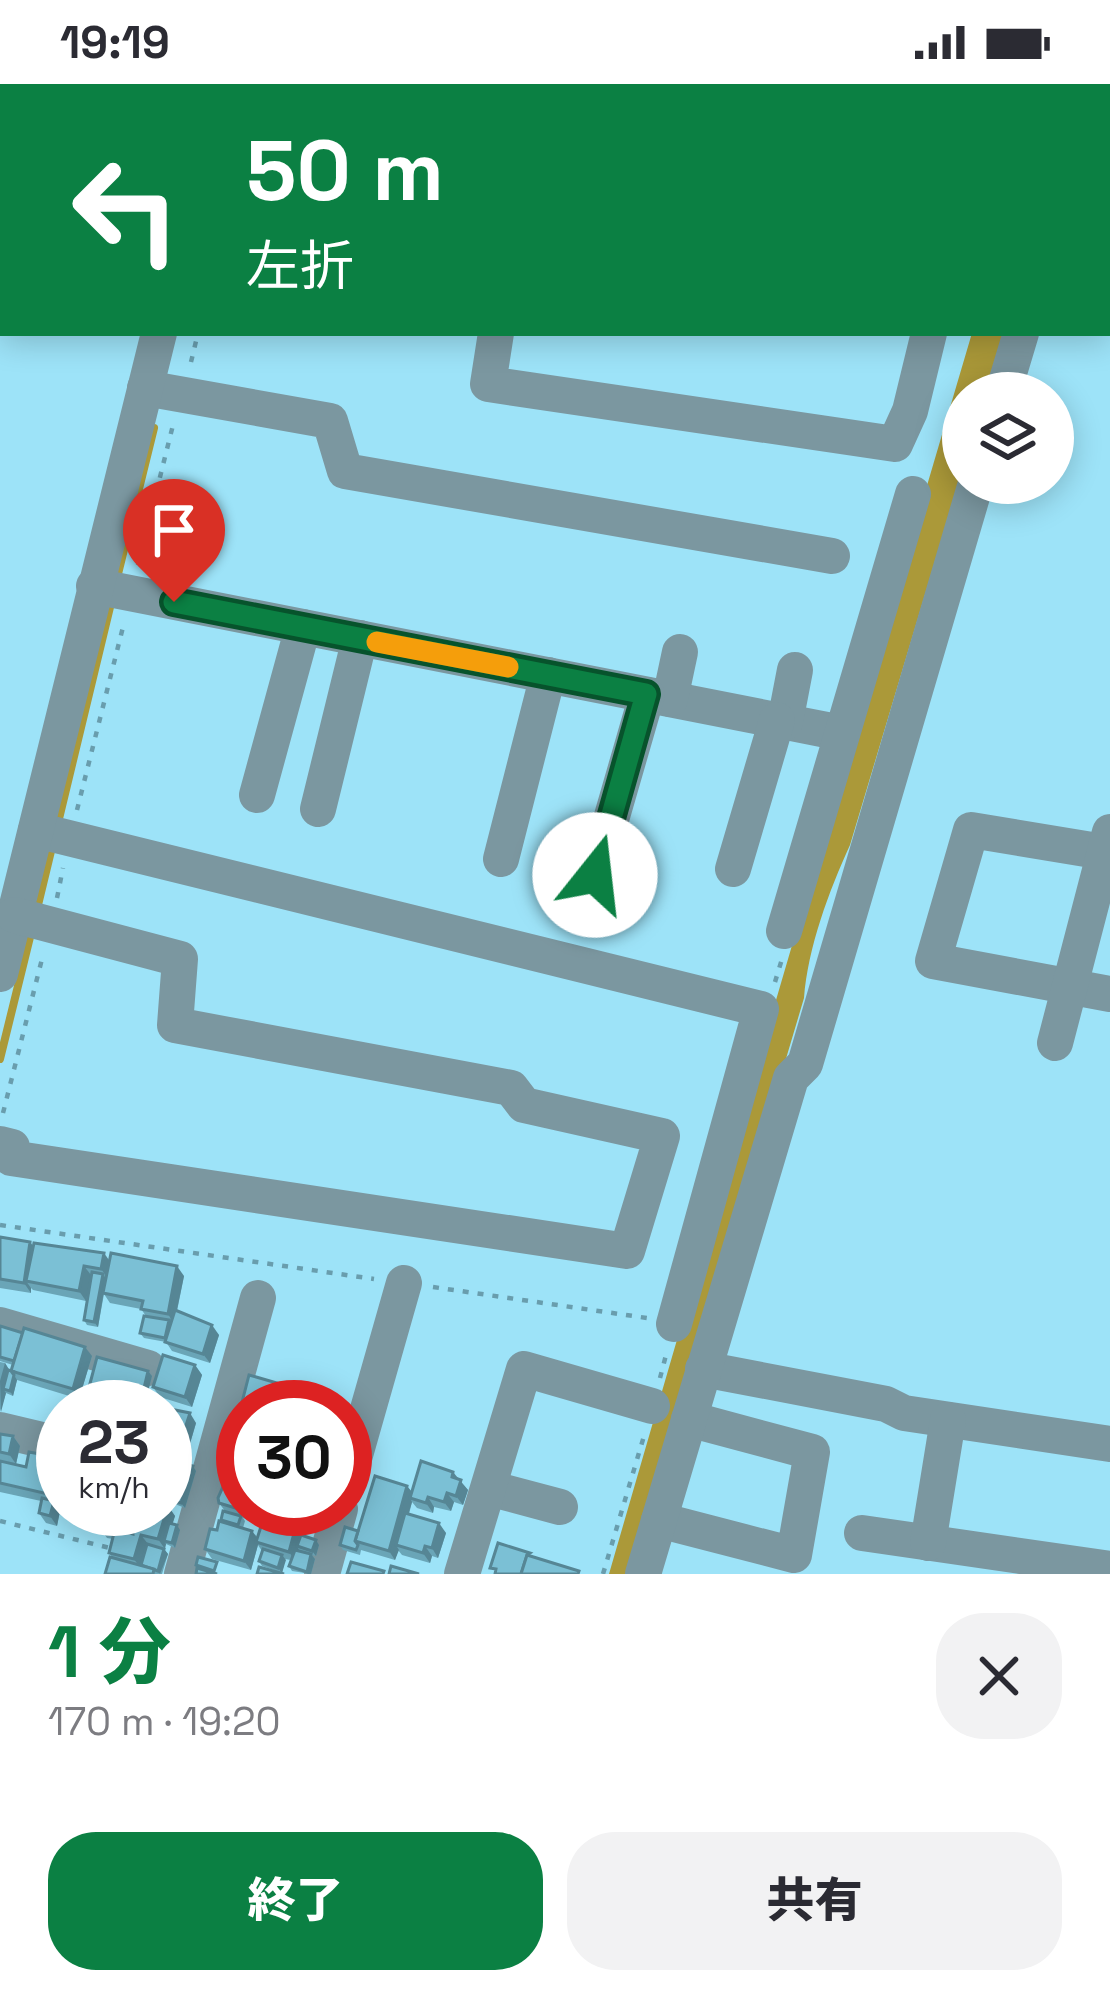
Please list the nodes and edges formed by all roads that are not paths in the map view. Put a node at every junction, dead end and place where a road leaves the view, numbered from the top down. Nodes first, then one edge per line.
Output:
1 (159, 336) edge
2 (496, 336) edge
3 (928, 336) edge
4 (1011, 336) edge
5 (1006, 372) edge
6 (163, 391) junction
7 (913, 494) dead end
8 (970, 504) edge
9 (832, 556) dead end
10 (113, 590) junction
11 (303, 627) junction
12 (360, 638) junction
13 (680, 652) dead end
14 (795, 670) dead end
15 (548, 675) junction
16 (658, 697) junction
17 (781, 721) junction
18 (842, 733) junction
19 (257, 795) dead end
20 (318, 809) dead end
21 (54, 835) junction
22 (1108, 845) edge
23 (501, 859) dead end
24 (733, 869) dead end
25 (595, 875) dead end
26 (34, 920) junction
27 (784, 931) road end
28 (0, 974) edge
29 (1068, 987) junction
30 (1110, 994) edge
31 (1055, 1043) dead end
32 (0, 1144) edge
33 (404, 1283) dead end
34 (258, 1298) dead end
35 (674, 1324) dead end
36 (0, 1325) edge
37 (148, 1368) edge
38 (703, 1369) junction
39 (372, 1393) edge
40 (652, 1406) dead end
41 (689, 1419) junction
42 (948, 1420) junction
43 (0, 1430) edge
44 (36, 1439) edge
45 (1110, 1444) edge
46 (489, 1488) junction
47 (560, 1507) dead end
48 (659, 1520) junction
49 (862, 1533) dead end
50 (332, 1536) edge
51 (928, 1543) junction
52 (1110, 1569) edge
53 (182, 1574) edge
54 (322, 1574) edge
55 (462, 1574) edge
56 (643, 1574) edge

1 - 6 street
2 - 3 street
4 - 5 street
6 - 9 street
6 - 10 street
7 - 18 street
8 - 38 street
10 - 11 street
10 - 21 street
11 - 12 street
11 - 19 street
12 - 15 street
12 - 20 street
13 - 16 street
14 - 17 street
15 - 16 street
15 - 23 street
16 - 17 street
16 - 25 street
17 - 18 street
17 - 24 street
18 - 27 street
21 - 26 street
21 - 35 street
22 - 29 street
22 - 29 street
26 - 28 street
26 - 32 street
29 - 30 street
29 - 31 street
33 - 39 street
34 - 53 street
36 - 37 street
38 - 41 street
38 - 42 street
40 - 46 street
41 - 48 street
41 - 48 street
42 - 45 street
42 - 51 street
43 - 44 street
46 - 47 street
46 - 55 street
48 - 56 street
49 - 51 street
50 - 54 street
51 - 52 street

